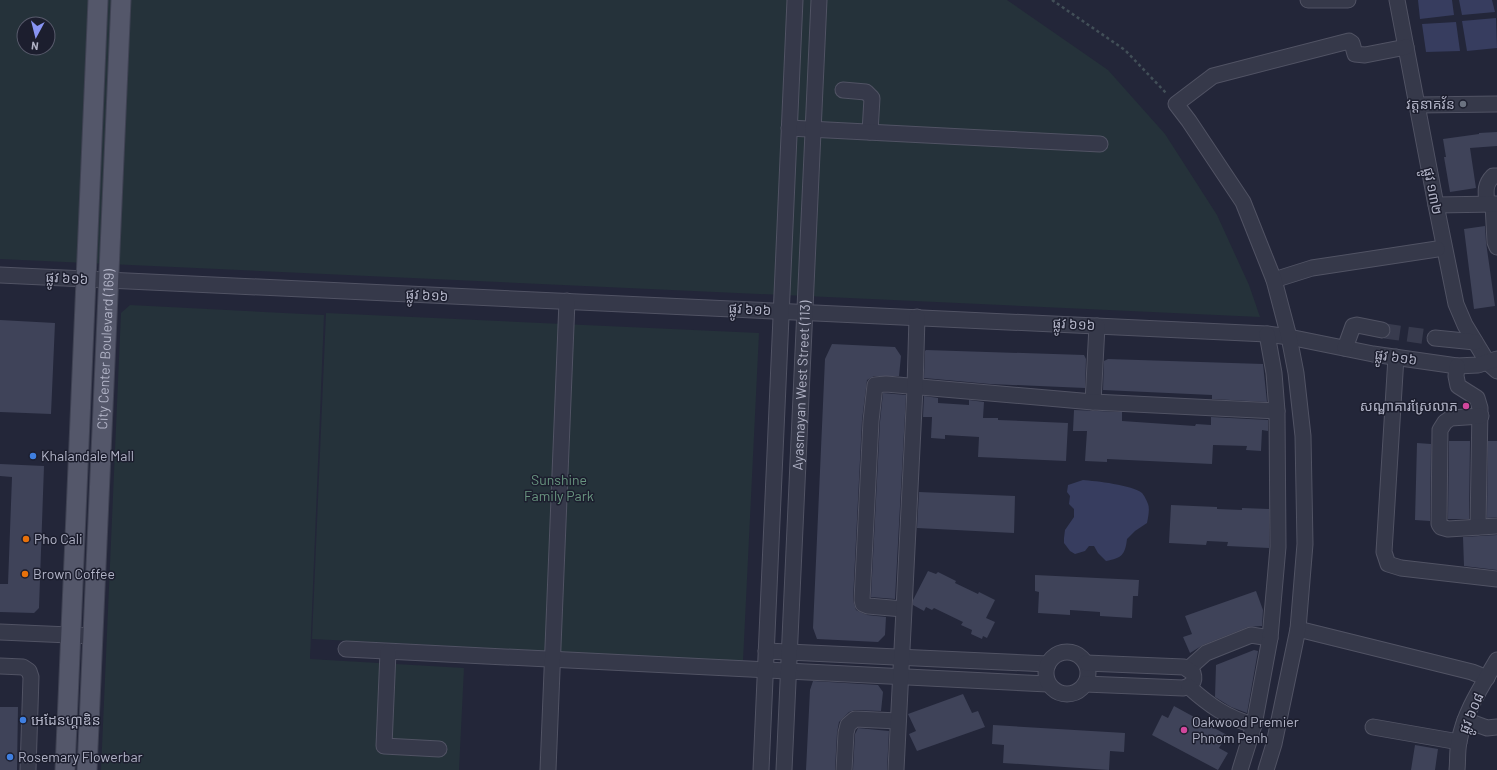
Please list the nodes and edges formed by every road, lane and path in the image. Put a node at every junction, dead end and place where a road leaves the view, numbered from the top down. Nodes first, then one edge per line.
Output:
1 (98, 0) edge
2 (121, 0) edge
3 (795, 0) edge
4 (819, 0) edge
5 (1052, 0) edge
6 (1308, 0) edge
7 (1348, 0) edge
8 (1397, 0) edge
9 (1406, 48) junction
10 (843, 90) dead end
11 (1176, 104) junction
12 (1497, 104) edge
13 (1417, 105) junction
14 (789, 128) junction
15 (813, 129) junction
16 (870, 132) junction
17 (1100, 144) dead end
18 (1497, 176) edge
19 (1492, 204) edge
20 (1436, 205) junction
21 (1442, 248) junction
22 (1497, 248) edge
23 (0, 275) edge
24 (86, 278) junction
25 (109, 280) junction
26 (1274, 280) junction
27 (567, 301) junction
28 (781, 311) junction
29 (805, 312) junction
30 (917, 317) junction
31 (1097, 326) junction
32 (1267, 334) junction
33 (1289, 336) junction
34 (1434, 338) tunnel mouth
35 (1475, 342) junction
36 (1345, 348) junction
37 (1373, 354) junction
38 (1396, 357) junction
39 (1494, 364) edge
40 (1457, 366) junction
41 (915, 388) junction
42 (1093, 402) junction
43 (1277, 411) junction
44 (1481, 416) junction
45 (1497, 526) edge
46 (1478, 527) junction
47 (770, 560) junction
48 (794, 561) junction
49 (1497, 579) edge
50 (904, 609) junction
51 (1298, 629) junction
52 (0, 632) edge
53 (71, 635) junction
54 (93, 636) junction
55 (1270, 638) junction
56 (346, 650) dead end
57 (766, 651) junction
58 (388, 652) junction
59 (789, 652) junction
60 (901, 657) junction
61 (552, 660) junction
62 (1497, 660) edge
63 (1086, 663) junction
64 (1048, 664) junction
65 (0, 666) edge
66 (1188, 669) junction
67 (766, 671) junction
68 (788, 672) junction
69 (900, 677) junction
70 (1486, 678) junction
71 (1048, 684) junction
72 (1085, 684) junction
73 (1189, 687) junction
74 (1465, 720) junction
75 (898, 721) junction
76 (1254, 726) junction
77 (1497, 726) edge
78 (1373, 728) dead end
79 (1459, 742) junction
80 (439, 748) dead end
81 (28, 770) edge
82 (65, 770) edge
83 (87, 770) edge
84 (548, 770) edge
85 (761, 770) edge
86 (784, 770) edge
87 (844, 770) edge
88 (896, 770) edge
89 (1240, 770) edge
90 (1266, 770) edge
91 (1457, 770) edge

1 - 24 main road, City Center Boulevard (169)
2 - 25 main road, City Center Boulevard (169)
3 - 14 street, Ayasmayan West Street (113)
4 - 15 street, Ayasmayan West Street (113)
5 - 11 path
6 - 7 street
8 - 9 street, ផ្លូវ ១៣២
9 - 11 street
9 - 13 street, ផ្លូវ ១៣២
10 - 16 street
11 - 26 street
12 - 13 street
13 - 20 street, ផ្លូវ ១៣២
14 - 15 street
14 - 28 street, Ayasmayan West Street (113)
15 - 16 street
15 - 29 street, Ayasmayan West Street (113)
16 - 17 street
18 - 19 street
19 - 20 street
19 - 22 street
20 - 21 street, ផ្លូវ ១៣២
21 - 26 street
21 - 35 street, ផ្លូវ ១៣២
23 - 24 street, ផ្លូវ ៦១៦
24 - 25 street, ផ្លូវ ៦១៦
24 - 53 main road, City Center Boulevard (169)
25 - 27 street, ផ្លូវ ៦១៦
25 - 54 main road, City Center Boulevard (169)
26 - 33 street
27 - 28 street, ផ្លូវ ៦១៦
27 - 61 street
28 - 29 street, ផ្លូវ ៦១៦
28 - 47 street, Ayasmayan West Street (113)
29 - 30 street, ផ្លូវ ៦១៦
29 - 48 street, Ayasmayan West Street (113)
30 - 31 street, ផ្លូវ ៦១៦
30 - 41 street
31 - 32 street, ផ្លូវ ៦១៦
31 - 42 street
32 - 33 street, ផ្លូវ ៦១៦
32 - 43 street
33 - 36 street, ផ្លូវ ៦១៦
33 - 51 street
34 - 35 street
35 - 39 street, ផ្លូវ ១៣២
36 - 37 street, ផ្លូវ ៦១៦
36 - 37 street
37 - 38 street, ផ្លូវ ៦១៦
38 - 40 street, ផ្លូវ ៦១៦
38 - 49 street
39 - 40 street, ផ្លូវ ៦១៦
40 - 44 street
41 - 42 street
41 - 50 street
41 - 50 street
42 - 43 street
43 - 55 street
44 - 46 street
44 - 46 street
45 - 46 street
47 - 48 street
47 - 57 street, Ayasmayan West Street (113)
48 - 59 street, Ayasmayan West Street (113)
50 - 60 street
51 - 70 street
51 - 90 street
52 - 53 street
53 - 54 street
53 - 82 main road, City Center Boulevard (169)
54 - 83 main road, City Center Boulevard (169)
55 - 66 street
55 - 76 street
56 - 58 street
57 - 59 street
57 - 67 street, Ayasmayan West Street (113)
58 - 61 street
58 - 80 street
59 - 60 street
59 - 68 street, Ayasmayan West Street (113)
60 - 64 street
60 - 69 street
61 - 67 street
61 - 84 street
62 - 70 street, ផ្លូវ ៦០៨
63 - 64 street
63 - 66 street
63 - 72 street
64 - 71 street
65 - 81 street
66 - 73 street
67 - 68 street
67 - 85 street, Ayasmayan West Street (113)
68 - 69 street
68 - 86 street, Ayasmayan West Street (113)
69 - 71 street
69 - 75 street
70 - 74 street, ផ្លូវ ៦០៨
71 - 72 street
72 - 73 street
73 - 76 street
74 - 77 street
74 - 79 street, ផ្លូវ ៦០៨
75 - 87 street
75 - 88 street
76 - 89 street
78 - 79 street
79 - 91 street, ផ្លូវ ៦០៨

